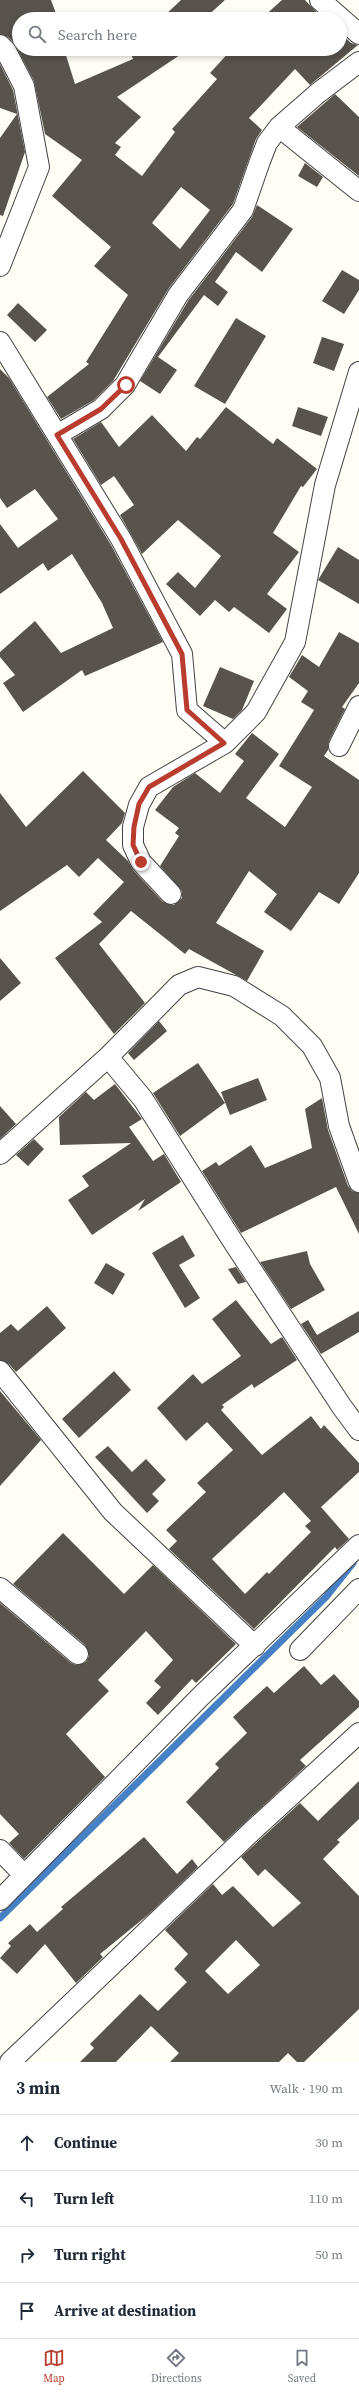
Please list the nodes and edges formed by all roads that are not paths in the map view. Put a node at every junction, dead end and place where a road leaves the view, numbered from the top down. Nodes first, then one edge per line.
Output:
1 (320, 0) edge
2 (334, 12) edge
3 (347, 24) edge
4 (359, 34) edge
5 (0, 45) edge
6 (359, 62) edge
7 (279, 127) junction
8 (359, 191) edge
9 (0, 266) edge
10 (0, 342) edge
11 (359, 372) edge
12 (57, 435) junction
13 (359, 706) edge
14 (224, 743) junction
15 (339, 746) dead end
16 (171, 894) dead end
17 (108, 1057) junction
18 (0, 1154) edge
19 (359, 1182) edge
20 (0, 1371) edge
21 (359, 1430) edge
22 (359, 1545) edge
23 (0, 1588) edge
24 (359, 1589) edge
25 (255, 1646) junction
26 (300, 1650) dead end
27 (78, 1654) dead end
28 (359, 1733) edge
29 (0, 1850) edge
30 (24, 1875) junction
31 (0, 1900) edge
32 (10, 2062) edge

1 - 2 street
3 - 4 street
5 - 9 street
6 - 7 street
7 - 8 street
7 - 12 street
10 - 12 street
11 - 14 street
12 - 14 street
13 - 15 street
14 - 16 street
17 - 18 street
17 - 19 street
17 - 21 street
20 - 25 street
22 - 25 street
23 - 27 street
24 - 26 street
25 - 30 street
28 - 32 street
29 - 30 street
30 - 31 street

